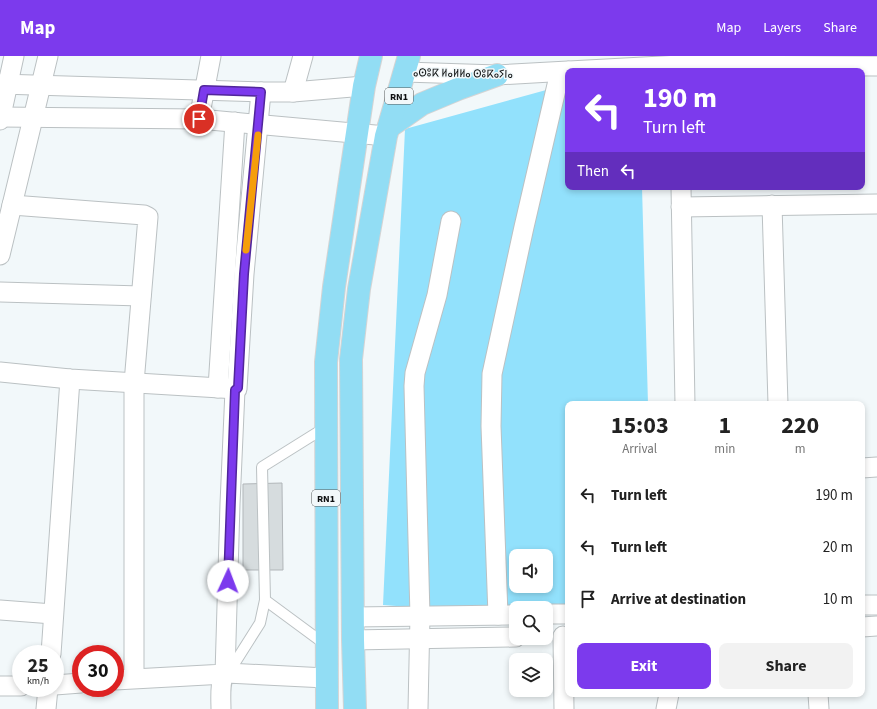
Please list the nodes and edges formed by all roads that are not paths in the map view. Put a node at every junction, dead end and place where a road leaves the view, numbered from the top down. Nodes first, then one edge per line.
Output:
1 (14, 56) edge
2 (48, 56) edge
3 (211, 56) edge
4 (303, 56) edge
5 (371, 56) edge
6 (407, 64) edge
7 (877, 66) edge
8 (680, 68) edge
9 (565, 71) edge
10 (496, 75) junction
11 (565, 75) edge
12 (4, 84) edge
13 (40, 86) junction
14 (364, 86) junction
15 (204, 90) junction
16 (261, 92) junction
17 (293, 92) junction
18 (0, 118) edge
19 (34, 118) junction
20 (199, 119) junction
21 (235, 122) junction
22 (259, 124) junction
23 (388, 132) junction
24 (357, 133) junction
25 (681, 190) edge
26 (877, 204) edge
27 (12, 205) junction
28 (772, 205) junction
29 (681, 206) junction
30 (451, 221) dead end
31 (0, 255) edge
32 (225, 274) junction
33 (244, 274) junction
34 (0, 292) edge
35 (141, 296) junction
36 (0, 372) edge
37 (70, 379) junction
38 (134, 383) junction
39 (230, 389) junction
40 (685, 401) edge
41 (778, 401) edge
42 (326, 426) junction
43 (877, 467) edge
44 (865, 468) edge
45 (265, 600) junction
46 (865, 605) edge
47 (877, 605) edge
48 (0, 610) edge
49 (53, 614) junction
50 (553, 614) edge
51 (565, 614) edge
52 (507, 615) edge
53 (420, 616) junction
54 (353, 617) junction
55 (877, 626) edge
56 (865, 627) edge
57 (559, 636) edge
58 (509, 637) edge
59 (419, 639) junction
60 (353, 640) junction
61 (51, 645) edge
62 (326, 645) junction
63 (227, 673) junction
64 (134, 678) junction
65 (326, 678) junction
66 (124, 679) edge
67 (0, 686) edge
68 (12, 686) edge
69 (47, 697) edge
70 (668, 697) edge
71 (818, 697) edge
72 (46, 709) edge
73 (221, 709) edge
74 (327, 709) edge
75 (355, 709) edge
76 (418, 709) edge
77 (564, 709) edge
78 (666, 709) edge
79 (819, 709) edge

1 - 12 street
2 - 13 street
3 - 15 street
4 - 17 street
5 - 14 main road, RN1
6 - 10 street, ⴰⵙⵓⴽ ⵍⴰⵍⵍⴰ ⵙⵓⴽⴰⵢⵏⴰ
6 - 23 main road, RN1
7 - 8 street, ⴰⵙⵓⴽ ⵍⴰⵍⵍⴰ ⵙⵓⴽⴰⵢⵏⴰ
9 - 10 street, ⴰⵙⵓⴽ ⵍⴰⵍⵍⴰ ⵙⵓⴽⴰⵢⵏⴰ
10 - 23 main road
11 - 52 street
12 - 13 street
12 - 18 street
13 - 15 street
13 - 19 street
14 - 17 street
14 - 24 main road, RN1
15 - 16 street
15 - 20 street
16 - 17 street
16 - 22 street
18 - 19 street
19 - 20 street
19 - 27 street
20 - 21 street
21 - 22 street
21 - 32 street
22 - 24 street
22 - 33 street
23 - 24 street
23 - 54 main road, RN1
24 - 42 main road, RN1
25 - 29 street
26 - 28 street
27 - 31 street
27 - 35 street
28 - 29 street
28 - 41 street
29 - 40 street
30 - 53 street
32 - 33 street
32 - 39 street
33 - 39 street
34 - 35 street
35 - 38 street
36 - 37 street
37 - 38 street
37 - 49 street
38 - 39 street
38 - 64 street
39 - 63 street
42 - 45 lane
42 - 62 main road, RN1
43 - 44 street
45 - 62 lane
45 - 63 lane
46 - 47 street
48 - 49 street
49 - 61 street
50 - 51 street
52 - 53 street
53 - 54 street
53 - 59 street
54 - 60 main road, RN1
55 - 56 street
57 - 77 street
58 - 59 street
59 - 60 street
59 - 76 street
60 - 75 main road, RN1
62 - 65 main road, RN1
63 - 64 street
63 - 65 street
63 - 73 street
64 - 66 street
65 - 74 main road, RN1
67 - 68 street
69 - 72 street
70 - 78 street
71 - 79 street

